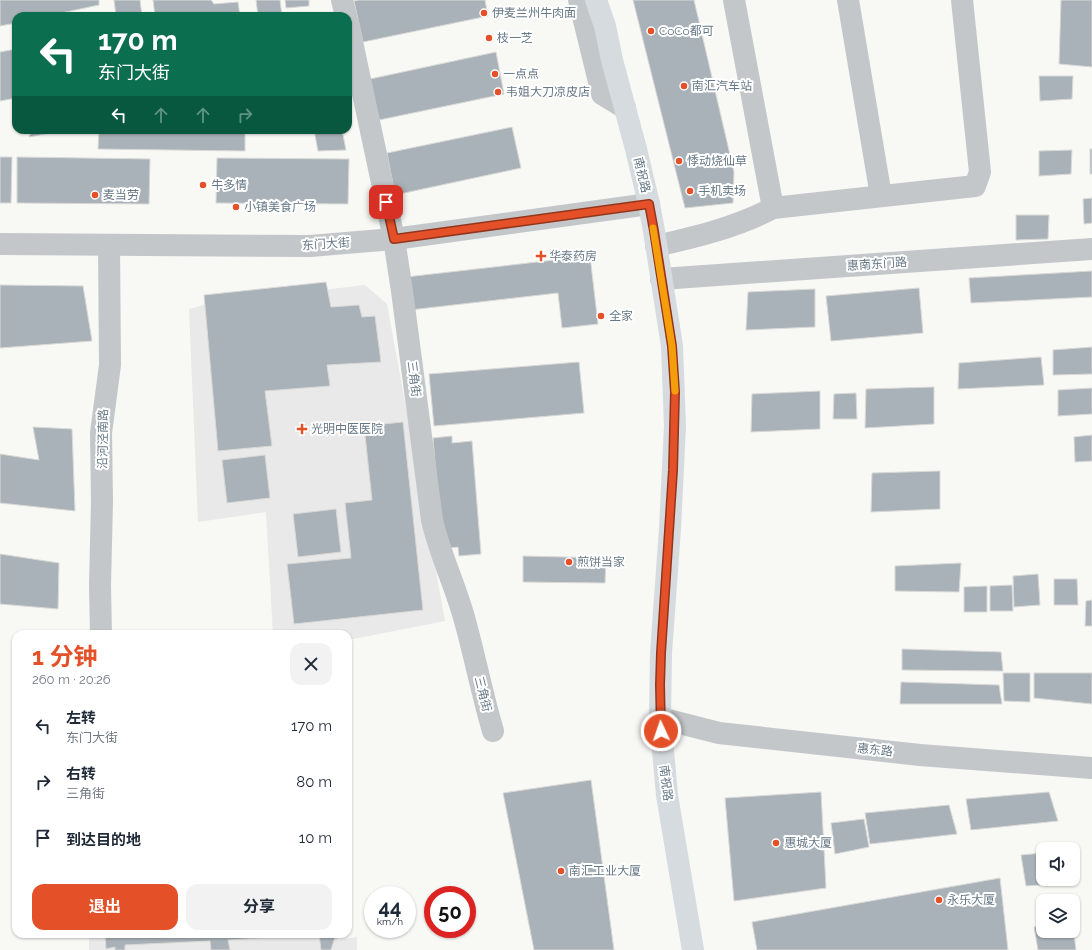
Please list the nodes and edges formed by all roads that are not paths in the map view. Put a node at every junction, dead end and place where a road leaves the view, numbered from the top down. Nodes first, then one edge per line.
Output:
1 (342, 0) edge
2 (579, 0) edge
3 (596, 0) edge
4 (734, 0) edge
5 (848, 0) edge
6 (962, 0) edge
7 (345, 12) edge
8 (352, 42) edge
9 (625, 108) junction
10 (881, 196) junction
11 (649, 204) junction
12 (773, 208) junction
13 (394, 239) junction
14 (0, 244) edge
15 (109, 245) junction
16 (656, 246) junction
17 (1092, 249) edge
18 (661, 279) junction
19 (102, 630) edge
20 (660, 718) junction
21 (493, 730) dead end
22 (1092, 768) edge
23 (693, 950) edge

1 - 7 street
2 - 9 street
3 - 9 main road, 南祝路
4 - 12 street
5 - 10 street
6 - 10 street
8 - 13 street, 三角街
9 - 11 main road, 南祝路
10 - 12 street
11 - 13 street, 东门大街
11 - 16 main road, 南祝路
12 - 16 street
13 - 15 street, 东门大街
13 - 21 street, 三角街
14 - 15 street, 东门大街
15 - 19 street, 沿河泾南路
16 - 18 main road, 南祝路
17 - 18 street, 惠南东门路
18 - 20 main road, 南祝路
20 - 22 street, 惠东路
20 - 23 main road, 南祝路

